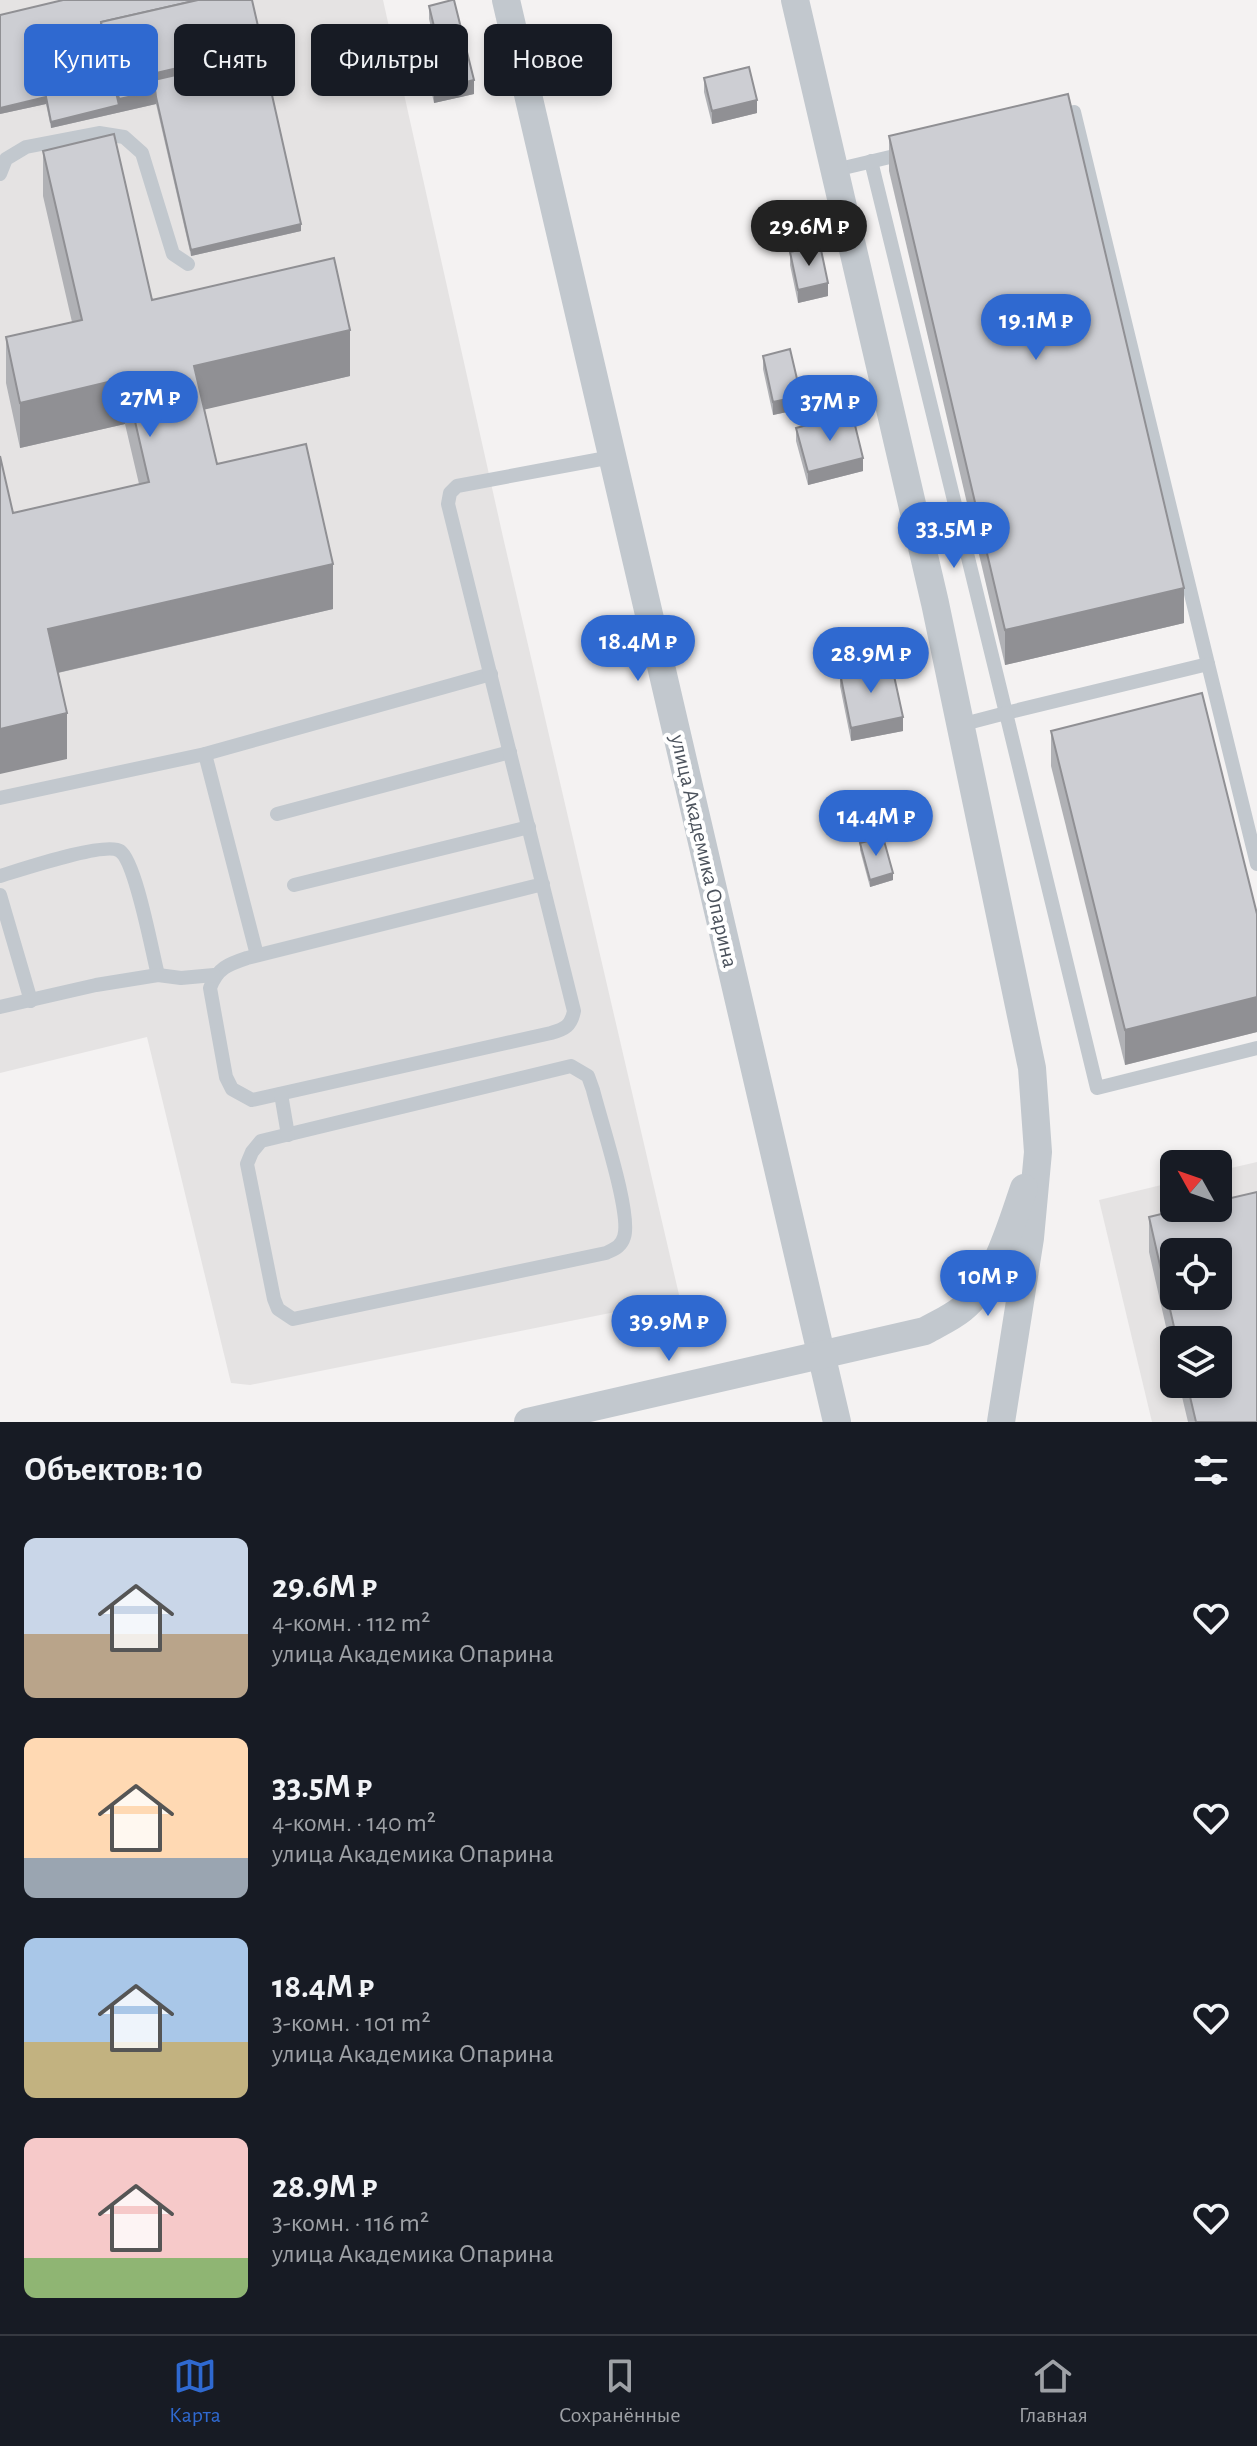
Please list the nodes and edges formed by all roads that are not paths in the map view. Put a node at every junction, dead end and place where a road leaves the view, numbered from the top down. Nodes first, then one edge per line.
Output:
1 (506, 0) edge
2 (795, 0) edge
3 (1045, 119) edge
4 (915, 151) edge
5 (871, 161) junction
6 (835, 170) junction
7 (0, 174) edge
8 (188, 264) dead end
9 (612, 457) junction
10 (1208, 664) junction
11 (491, 674) junction
12 (1006, 713) junction
13 (960, 725) junction
14 (510, 752) junction
15 (205, 754) junction
16 (0, 798) edge
17 (277, 814) dead end
18 (529, 827) junction
19 (1257, 864) edge
20 (0, 876) edge
21 (543, 884) junction
22 (294, 885) dead end
23 (0, 895) edge
24 (257, 955) junction
25 (158, 975) junction
26 (214, 975) junction
27 (31, 1001) junction
28 (0, 1007) edge
29 (1257, 1048) edge
30 (281, 1094) junction
31 (288, 1135) junction
32 (1038, 1152) junction
33 (822, 1353) junction
34 (528, 1422) edge
35 (837, 1422) edge
36 (1001, 1422) edge

1 - 9 street, улица Академика Опарина
2 - 6 street
3 - 10 lane
4 - 5 lane
5 - 6 lane
5 - 12 lane
6 - 13 street
7 - 8 lane
9 - 11 lane
9 - 33 street, улица Академика Опарина
10 - 12 lane
10 - 19 lane
11 - 14 lane
11 - 15 lane
12 - 13 lane
12 - 29 lane
13 - 32 street
14 - 17 lane
14 - 18 lane
15 - 16 lane
15 - 24 lane
18 - 21 lane
18 - 22 lane
20 - 25 lane
21 - 24 lane
21 - 30 lane
23 - 27 lane
24 - 26 lane
25 - 26 lane
25 - 27 lane
26 - 30 lane
27 - 28 lane
30 - 31 lane
31 - 31 lane
32 - 33 street
32 - 36 street
33 - 34 street
33 - 35 street, улица Академика Опарина

